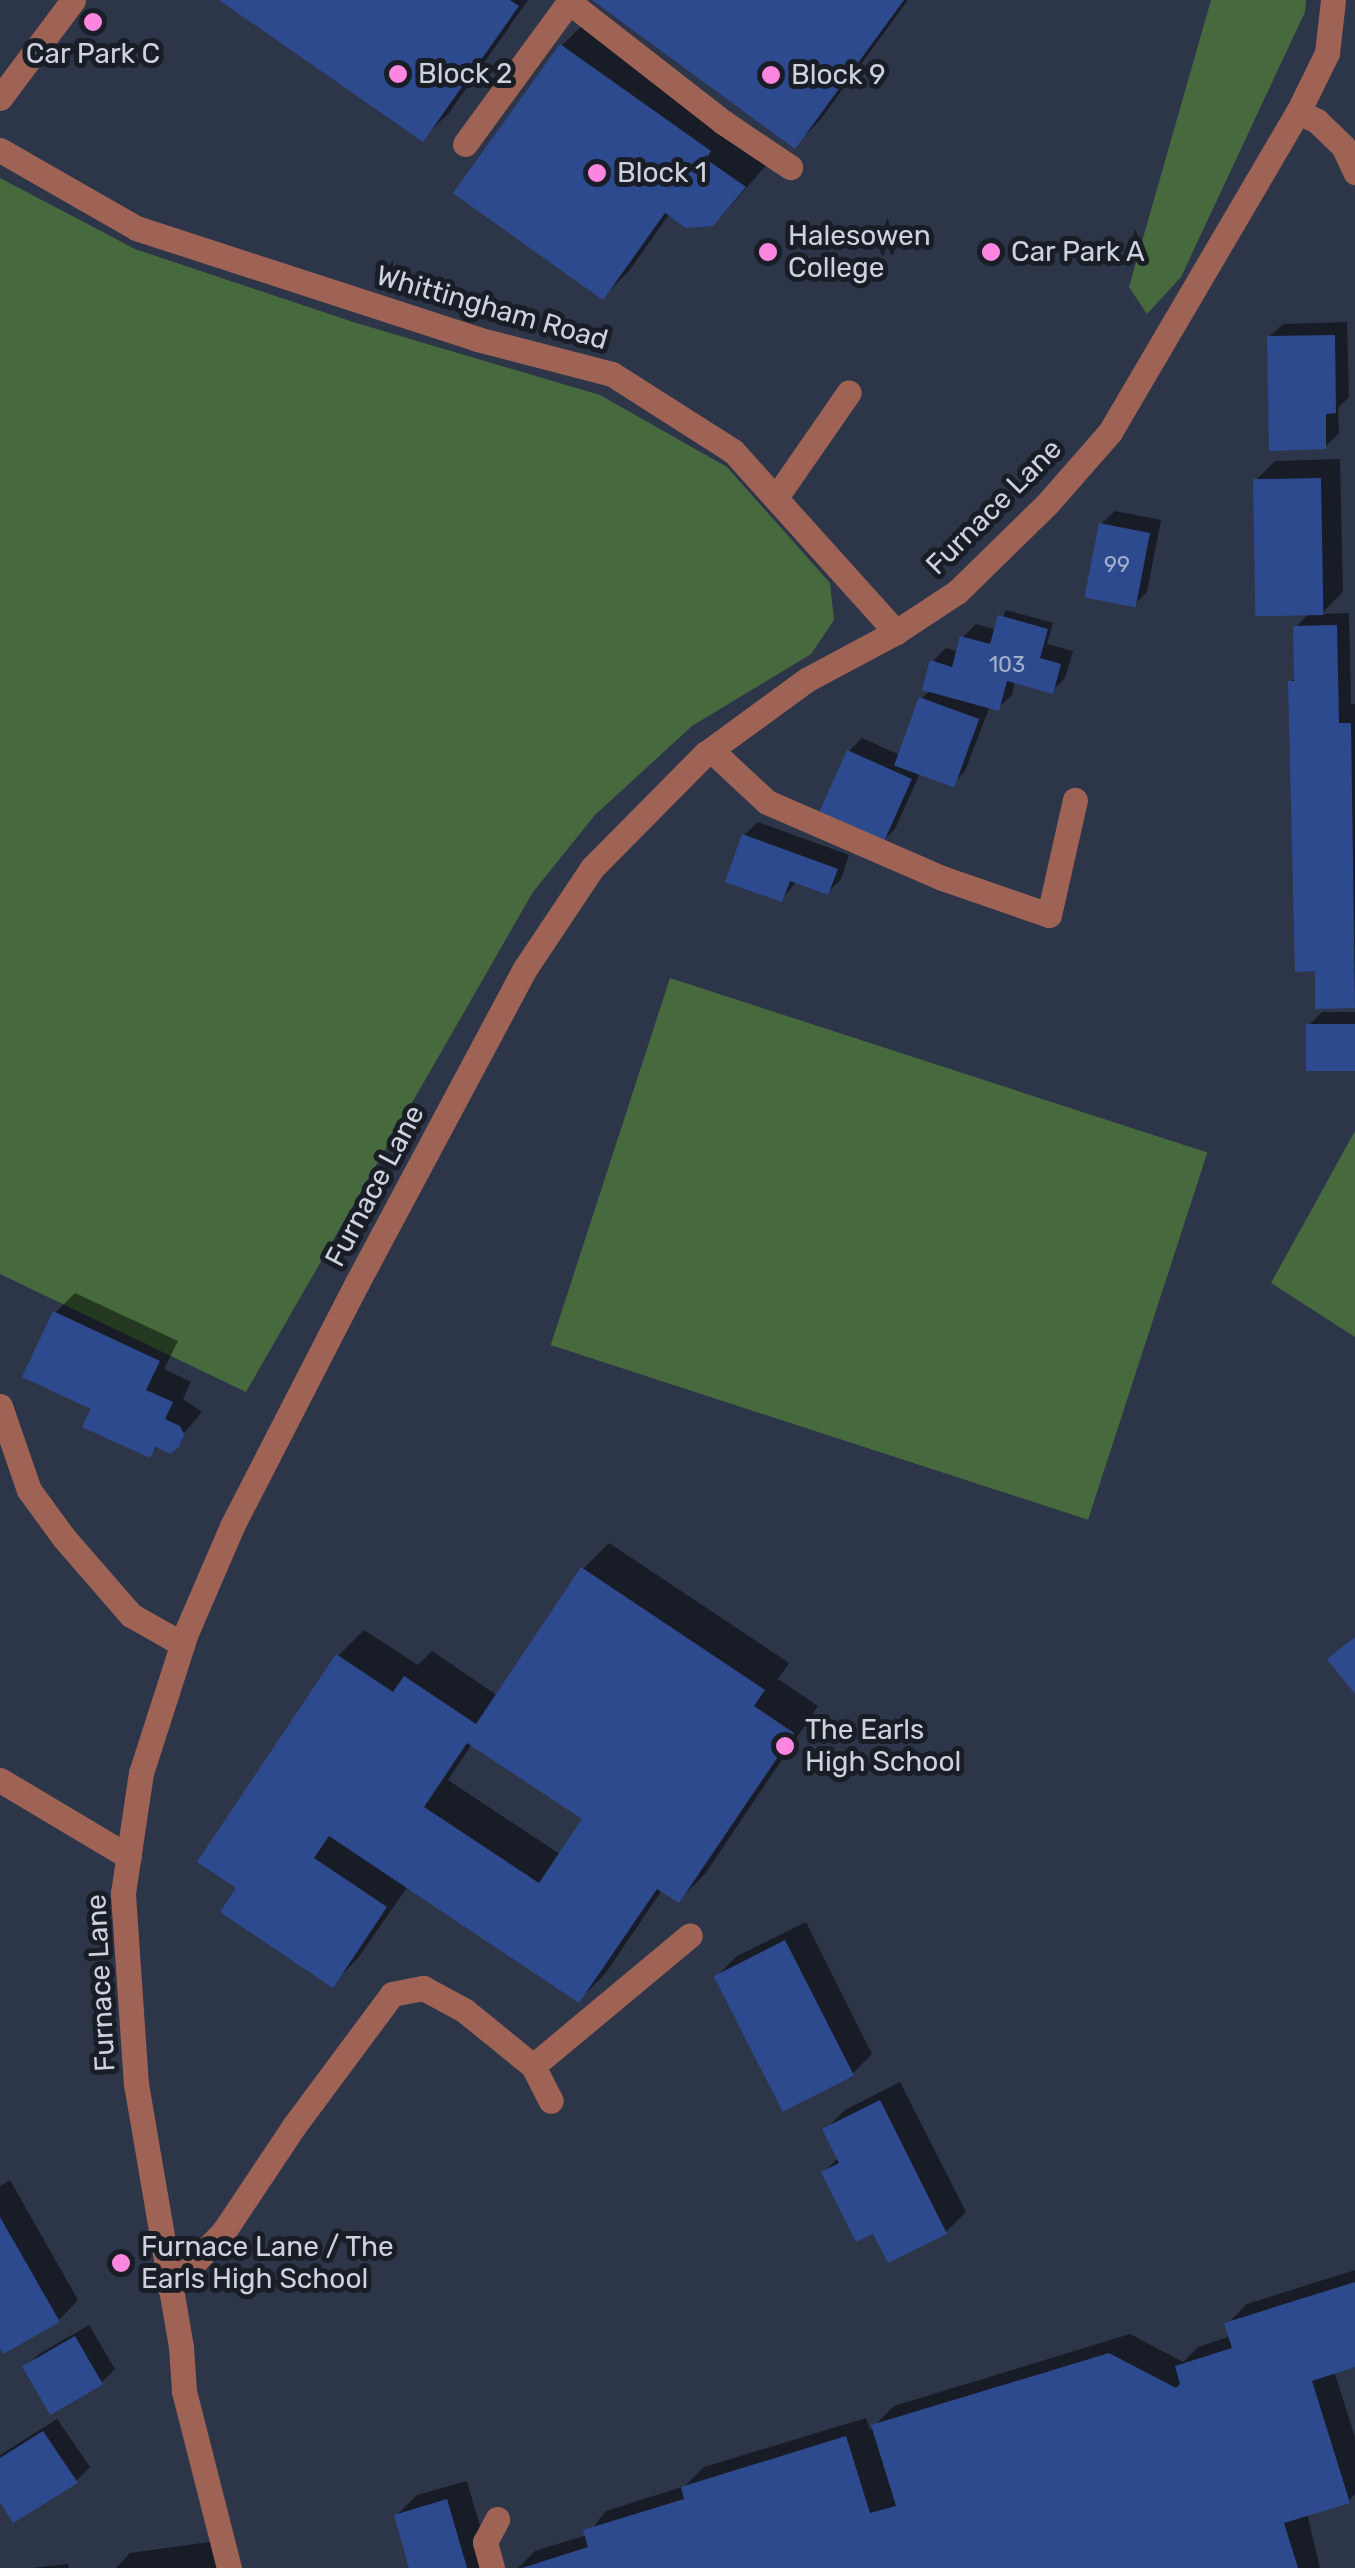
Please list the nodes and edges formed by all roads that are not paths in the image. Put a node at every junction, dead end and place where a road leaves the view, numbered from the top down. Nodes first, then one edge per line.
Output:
1 (73, 0) edge
2 (1334, 0) edge
3 (568, 1) edge
4 (0, 98) edge
5 (1298, 112) junction
6 (465, 144) dead end
7 (0, 150) edge
8 (790, 167) dead end
9 (1355, 172) edge
10 (849, 392) dead end
11 (777, 496) junction
12 (896, 632) junction
13 (711, 750) junction
14 (1075, 800) dead end
15 (0, 1406) edge
16 (182, 1644) junction
17 (0, 1780) edge
18 (129, 1857) junction
19 (690, 1935) dead end
20 (533, 2066) junction
21 (550, 2101) dead end
22 (170, 2288) junction
23 (498, 2520) dead end
24 (229, 2568) edge
25 (492, 2568) edge

1 - 4 street
2 - 5 street, Furnace Lane
3 - 6 street
3 - 8 street
5 - 9 street
5 - 12 street, Furnace Lane
7 - 11 street, Whittingham Road
10 - 11 street
11 - 12 street, Whittingham Road
12 - 13 street, Furnace Lane
13 - 14 street
13 - 16 street, Furnace Lane
15 - 16 street
16 - 18 street, Furnace Lane
17 - 18 street
18 - 22 street, Furnace Lane
19 - 20 street
20 - 21 street
20 - 22 street
22 - 24 street, Furnace Lane
23 - 25 street

